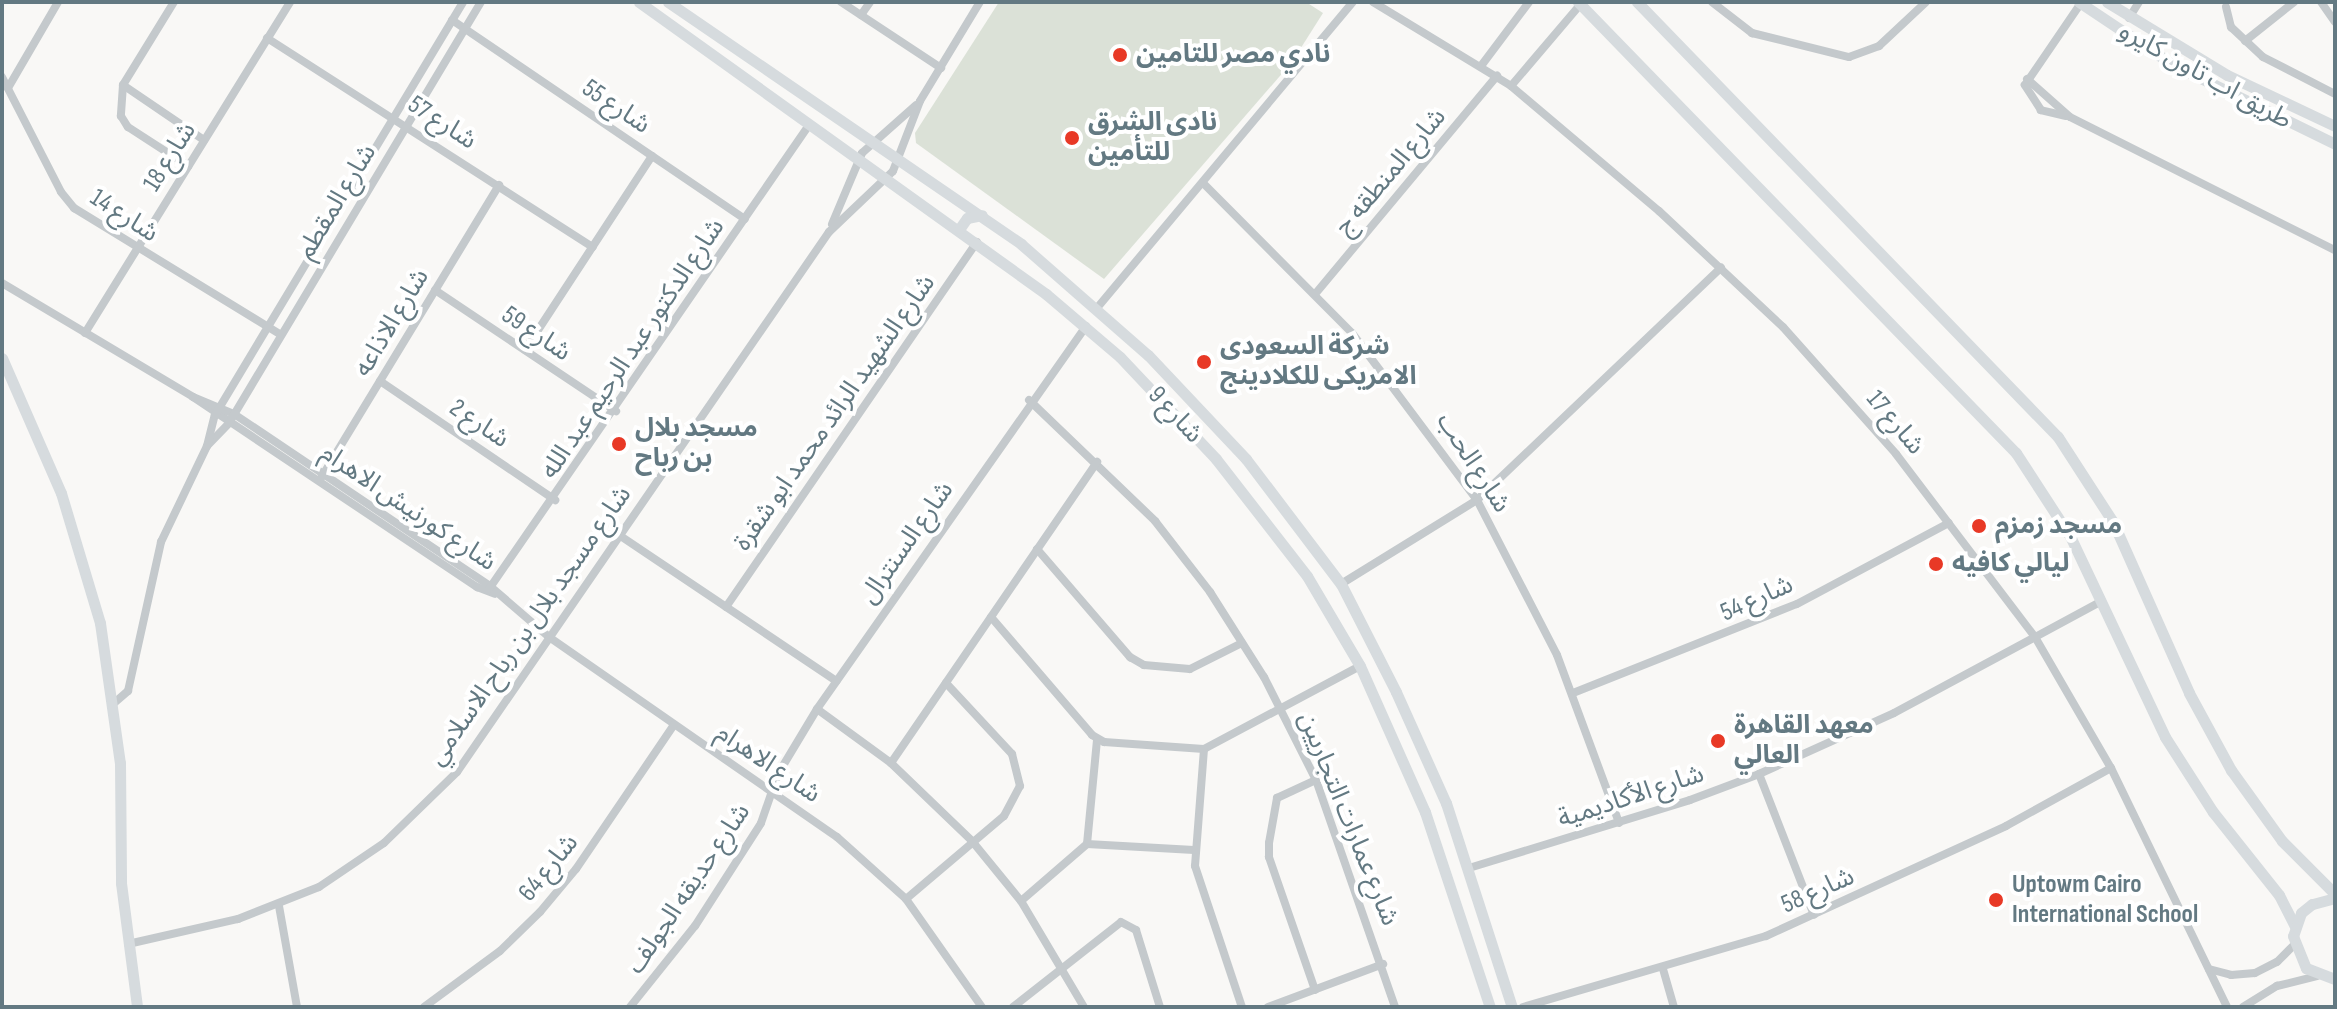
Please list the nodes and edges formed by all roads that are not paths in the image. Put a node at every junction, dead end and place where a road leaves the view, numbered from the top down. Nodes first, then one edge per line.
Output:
1 (58, 2) edge
2 (174, 2) edge
3 (290, 2) edge
4 (463, 2) edge
5 (481, 2) edge
6 (639, 2) edge
7 (668, 2) edge
8 (841, 2) edge
9 (870, 2) edge
10 (980, 2) edge
11 (1353, 2) edge
12 (1373, 2) edge
13 (1529, 2) edge
14 (1637, 2) edge
15 (1712, 2) edge
16 (1926, 2) edge
17 (2139, 2) edge
18 (2294, 2) edge
19 (2321, 2) edge
20 (1579, 3) edge
21 (2080, 3) edge
22 (2112, 4) edge
23 (2226, 7) dead end
24 (861, 15) junction
25 (2129, 18) junction
26 (452, 20) junction
27 (2335, 22) edge
28 (465, 28) junction
29 (267, 38) junction
30 (2245, 41) junction
31 (1481, 66) junction
32 (941, 68) junction
33 (1497, 76) junction
34 (2, 77) edge
35 (123, 85) junction
36 (1511, 86) junction
37 (8, 88) junction
38 (2335, 94) edge
39 (920, 101) junction
40 (395, 116) junction
41 (407, 124) junction
42 (809, 125) junction
43 (2335, 126) edge
44 (204, 140) junction
45 (875, 141) junction
46 (2335, 144) edge
47 (652, 156) junction
48 (899, 158) junction
49 (859, 164) junction
50 (188, 166) junction
51 (883, 180) junction
52 (1204, 184) junction
53 (499, 185) junction
54 (982, 215) junction
55 (745, 219) junction
56 (960, 228) junction
57 (829, 232) junction
58 (978, 241) junction
59 (593, 247) junction
60 (137, 249) junction
61 (2335, 250) edge
62 (1721, 268) junction
63 (2, 283) edge
64 (435, 290) junction
65 (1316, 293) junction
66 (1097, 308) junction
67 (1086, 326) junction
68 (268, 327) junction
69 (85, 333) junction
70 (280, 334) junction
71 (525, 350) junction
72 (2, 358) edge
73 (380, 381) junction
74 (193, 397) junction
75 (1029, 400) junction
76 (220, 405) junction
77 (616, 411) junction
78 (234, 414) junction
79 (215, 415) junction
80 (229, 423) junction
81 (207, 446) junction
82 (1097, 462) junction
83 (321, 478) junction
84 (555, 500) junction
85 (1477, 500) junction
86 (1949, 523) junction
87 (619, 535) junction
88 (1037, 549) junction
89 (1341, 584) junction
90 (491, 591) junction
91 (2100, 602) junction
92 (726, 607) junction
93 (991, 617) junction
94 (549, 637) junction
95 (2035, 637) junction
96 (1242, 643) junction
97 (1360, 666) junction
98 (836, 681) junction
99 (946, 683) junction
100 (1573, 693) junction
101 (113, 704) junction
102 (1282, 708) junction
103 (817, 709) junction
104 (674, 725) junction
105 (1097, 740) junction
106 (1204, 749) junction
107 (891, 763) junction
108 (2111, 768) junction
109 (1759, 774) junction
110 (1316, 780) junction
111 (774, 790) junction
112 (1619, 823) junction
113 (972, 841) junction
114 (1087, 844) junction
115 (1194, 850) junction
116 (1469, 868) junction
117 (2335, 896) edge
118 (906, 899) junction
119 (1021, 901) junction
120 (279, 906) junction
121 (1814, 915) junction
122 (2295, 926) junction
123 (128, 944) junction
124 (2294, 945) junction
125 (1383, 964) junction
126 (1062, 966) junction
127 (1663, 969) junction
128 (2209, 969) junction
129 (2317, 976) junction
130 (2335, 979) edge
131 (1315, 990) junction
132 (137, 1007) edge
133 (297, 1007) edge
134 (424, 1007) edge
135 (630, 1007) edge
136 (982, 1007) edge
137 (1013, 1007) edge
138 (1084, 1007) edge
139 (1160, 1007) edge
140 (1242, 1007) edge
141 (1268, 1007) edge
142 (1395, 1007) edge
143 (1490, 1007) edge
144 (1512, 1007) edge
145 (1523, 1007) edge
146 (1674, 1007) edge
147 (2227, 1007) edge
148 (2243, 1007) edge

1 - 37 street
2 - 35 street
3 - 29 street, شارع 18
4 - 26 street, شارع المقطم
5 - 28 street, شارع المقطم
6 - 42 main road, شارع 9
7 - 45 main road, شارع 9
8 - 24 street
9 - 24 street
10 - 32 street
11 - 52 street
12 - 31 street, شارع 17
13 - 31 street
14 - 117 main road
15 - 16 street
17 - 25 street
18 - 30 street
19 - 27 street
20 - 36 street
20 - 91 main road
21 - 25 main road
21 - 46 main road, طريق اب تاون كايرو
21 - 61 street
22 - 25 main road, طريق اب تاون كايرو
23 - 30 street
24 - 32 street
25 - 43 main road, طريق اب تاون كايرو
26 - 28 street, شارع 55
26 - 40 street, شارع المقطم
28 - 41 street, شارع المقطم
28 - 47 street, شارع 55
29 - 40 street, شارع 57
29 - 44 street, شارع 18
30 - 38 street
31 - 33 street, شارع 17
32 - 39 street
33 - 36 street, شارع 17
33 - 65 street, شارع المنطقه ج
34 - 37 street, شارع 14
35 - 44 street
35 - 50 street
36 - 62 street, شارع 17
37 - 60 street, شارع 14
39 - 45 street, شارع مسجد بلال بن رباح الاسلامي
39 - 48 street, شارع مسجد بلال بن رباح الاسلامي
40 - 41 street, شارع 57
40 - 68 street, شارع المقطم
41 - 53 street, شارع 57
41 - 70 street, شارع المقطم
42 - 49 main road, شارع 9
42 - 55 street, شارع الدكتور عبد الرحيم عبد الله
44 - 50 street, شارع 18
45 - 48 main road, شارع 9
45 - 49 street, شارع مسجد بلال بن رباح الاسلامي
47 - 55 street, شارع 55
47 - 59 street
48 - 51 street, شارع مسجد بلال بن رباح الاسلامي
48 - 54 main road, شارع 9
49 - 51 main road, شارع 9
49 - 57 street, شارع مسجد بلال بن رباح الاسلامي
50 - 60 street, شارع 18
51 - 56 main road, شارع 9
51 - 57 street, شارع مسجد بلال بن رباح الاسلامي
52 - 65 street, شارع الحب
52 - 66 street
53 - 59 street, شارع 57
53 - 64 street, شارع الاذاعه
54 - 56 main road
54 - 66 main road, شارع 9
55 - 77 street, شارع الدكتور عبد الرحيم عبد الله
56 - 58 main road, شارع 9
57 - 87 street, شارع مسجد بلال بن رباح الاسلامي
58 - 67 main road, شارع 9
58 - 92 street, شارع الشهيد الرائد محمد ابو شقرة
59 - 71 street
60 - 68 street, شارع 14
60 - 69 street, شارع 18
62 - 85 street
62 - 86 street, شارع 17
63 - 69 street
64 - 71 street, شارع 59
64 - 73 street, شارع الاذاعه
65 - 85 street, شارع الحب
66 - 89 main road, شارع 9
67 - 75 street, شارع السنترال
67 - 97 main road, شارع 9
68 - 70 street, شارع 14
68 - 76 street, شارع المقطم
69 - 74 street
70 - 78 street, شارع المقطم
71 - 77 street, شارع 59
72 - 101 main road
73 - 83 street, شارع الاذاعه
73 - 84 street, شارع 2
74 - 76 street, شارع كورنيش الاهرام
74 - 79 street, شارع كورنيش الاهرام
75 - 82 street, شارع عمارات التجاريين
75 - 98 street, شارع السنترال
76 - 78 street, شارع كورنيش الاهرام
76 - 79 street, شارع المقطم
77 - 84 street, شارع الدكتور عبد الرحيم عبد الله
78 - 80 street, شارع المقطم
78 - 83 street, شارع كورنيش الاهرام
79 - 80 street, شارع كورنيش الاهرام
79 - 81 street
80 - 81 street
80 - 83 street, شارع كورنيش الاهرام
81 - 101 street
82 - 88 street
82 - 96 street, شارع عمارات التجاريين
83 - 90 street, شارع كورنيش الاهرام
84 - 90 street, شارع الدكتور عبد الرحيم عبد الله
85 - 89 street
85 - 100 street, شارع الحب
86 - 95 street, شارع 17
86 - 100 street, شارع 54
87 - 92 street
87 - 94 street, شارع مسجد بلال بن رباح الاسلامي
88 - 93 street
88 - 96 street
89 - 116 main road, شارع 9
90 - 94 street, شارع الاهرام
91 - 95 street, شارع الأكاديمية
91 - 122 main road
92 - 98 street
93 - 99 street
93 - 105 street
94 - 104 street, شارع الاهرام
94 - 120 street, شارع مسجد بلال بن رباح الاسلامي
95 - 108 street, شارع 17
95 - 109 street, شارع الأكاديمية
96 - 102 street, شارع عمارات التجاريين
97 - 102 street
97 - 143 main road, شارع 9
98 - 103 street, شارع السنترال
99 - 107 street
99 - 113 street
100 - 112 street, شارع الحب
101 - 123 main road
102 - 106 street
102 - 110 street, شارع عمارات التجاريين
103 - 107 street
103 - 111 street, شارع السنترال
104 - 111 street, شارع الاهرام
104 - 134 street, شارع 64
105 - 106 street
105 - 114 street
106 - 115 street
107 - 113 street
108 - 121 street, شارع 58
108 - 128 street, شارع 17
109 - 112 street, شارع الأكاديمية
109 - 121 street
110 - 125 street, شارع عمارات التجاريين
110 - 131 street
111 - 118 street, شارع الاهرام
111 - 135 street, شارع حديقه الجولف
112 - 116 street, شارع الأكاديمية
113 - 118 street
113 - 119 street
114 - 115 street
114 - 119 street
115 - 140 street
116 - 144 main road, شارع 9
117 - 122 main road
118 - 136 street, شارع الاهرام
119 - 126 street
120 - 123 street, شارع مسجد بلال بن رباح الاسلامي
120 - 133 street
121 - 127 street, شارع 58
122 - 124 main road
123 - 132 main road
124 - 128 street
124 - 129 main road
125 - 131 street
125 - 142 street, شارع عمارات التجاريين
126 - 137 street
126 - 138 street
126 - 139 street
127 - 145 street, شارع 58
127 - 146 street
128 - 147 street, شارع 17
129 - 130 main road
129 - 148 street
131 - 141 street

